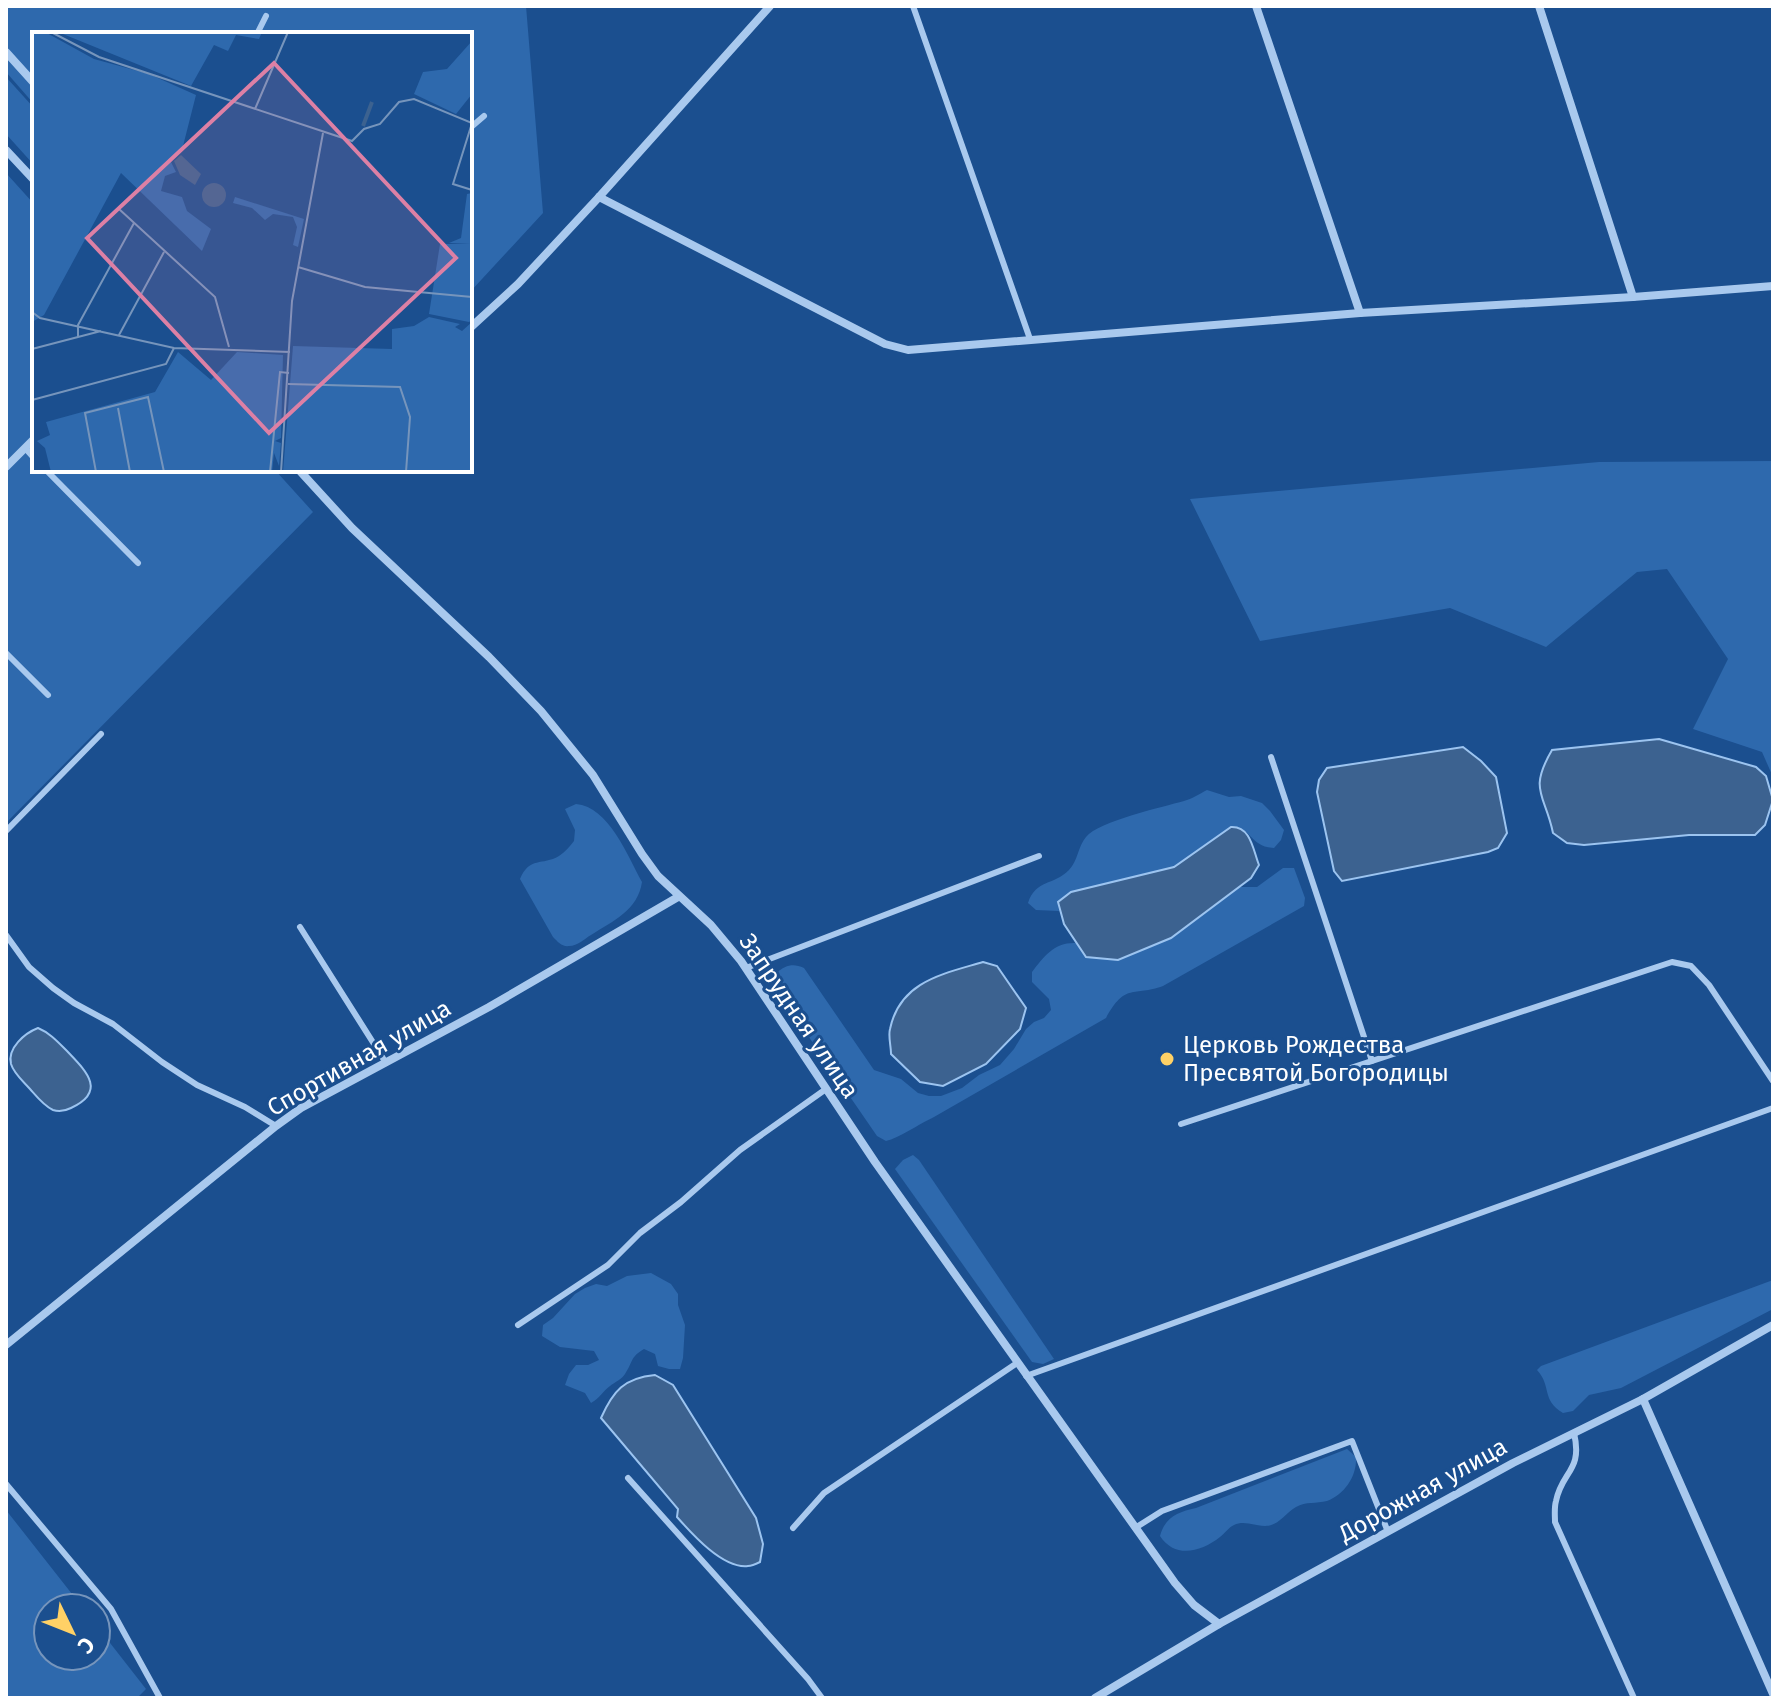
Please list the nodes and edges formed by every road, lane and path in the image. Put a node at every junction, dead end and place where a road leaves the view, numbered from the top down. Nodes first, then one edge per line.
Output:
1 (770, 6) edge
2 (913, 6) edge
3 (1256, 6) edge
4 (1539, 6) edge
5 (266, 16) dead end
6 (258, 32) edge
7 (6, 52) edge
8 (32, 81) edge
9 (484, 116) dead end
10 (472, 126) edge
11 (6, 150) edge
12 (32, 178) edge
13 (599, 197) junction
14 (1773, 286) edge
15 (1633, 297) junction
16 (1360, 313) junction
17 (472, 326) edge
18 (1030, 339) junction
19 (32, 441) edge
20 (25, 448) junction
21 (32, 456) edge
22 (6, 467) edge
23 (48, 472) edge
24 (301, 472) edge
25 (138, 563) dead end
26 (6, 653) edge
27 (48, 695) dead end
28 (101, 734) dead end
29 (1271, 757) dead end
30 (6, 831) edge
31 (1039, 856) dead end
32 (678, 897) junction
33 (300, 927) dead end
34 (6, 935) edge
35 (746, 968) junction
36 (1372, 1061) junction
37 (386, 1063) junction
38 (1773, 1081) edge
39 (826, 1089) junction
40 (1773, 1108) edge
41 (1181, 1124) dead end
42 (276, 1126) junction
43 (518, 1325) dead end
44 (1773, 1325) edge
45 (6, 1345) edge
46 (1017, 1363) junction
47 (1026, 1376) junction
48 (1643, 1399) junction
49 (1574, 1433) junction
50 (628, 1478) dead end
51 (6, 1484) edge
52 (793, 1528) dead end
53 (1135, 1528) junction
54 (1388, 1532) junction
55 (1219, 1624) junction
56 (1773, 1694) edge
57 (160, 1698) edge
58 (822, 1698) edge
59 (1095, 1698) edge
60 (1634, 1698) edge

1 - 13 street
2 - 18 lane
3 - 16 street
4 - 15 street
5 - 6 lane
7 - 8 street
9 - 10 lane
11 - 12 street
13 - 17 street
13 - 18 street
14 - 15 street
15 - 16 street
16 - 18 street
19 - 20 street
20 - 21 lane
20 - 22 street
23 - 25 lane
24 - 32 street, Запрудная улица
26 - 27 lane
28 - 30 lane
29 - 36 lane
31 - 35 lane
32 - 35 street, Запрудная улица
32 - 37 street, Спортивная улица
33 - 37 lane
34 - 42 lane
35 - 39 street, Запрудная улица
36 - 38 lane
36 - 41 lane
37 - 42 street, Спортивная улица
39 - 43 lane
39 - 46 street, Запрудная улица
40 - 47 lane
42 - 45 street, Спортивная улица
44 - 48 street, Дорожная улица
46 - 47 street, Запрудная улица
46 - 52 lane
47 - 53 street, Запрудная улица
48 - 49 street, Дорожная улица
48 - 56 street
49 - 54 street, Дорожная улица
49 - 60 lane
50 - 58 lane
51 - 57 lane
53 - 54 lane
53 - 55 street, Запрудная улица
54 - 55 street, Дорожная улица
55 - 59 street, Дорожная улица

